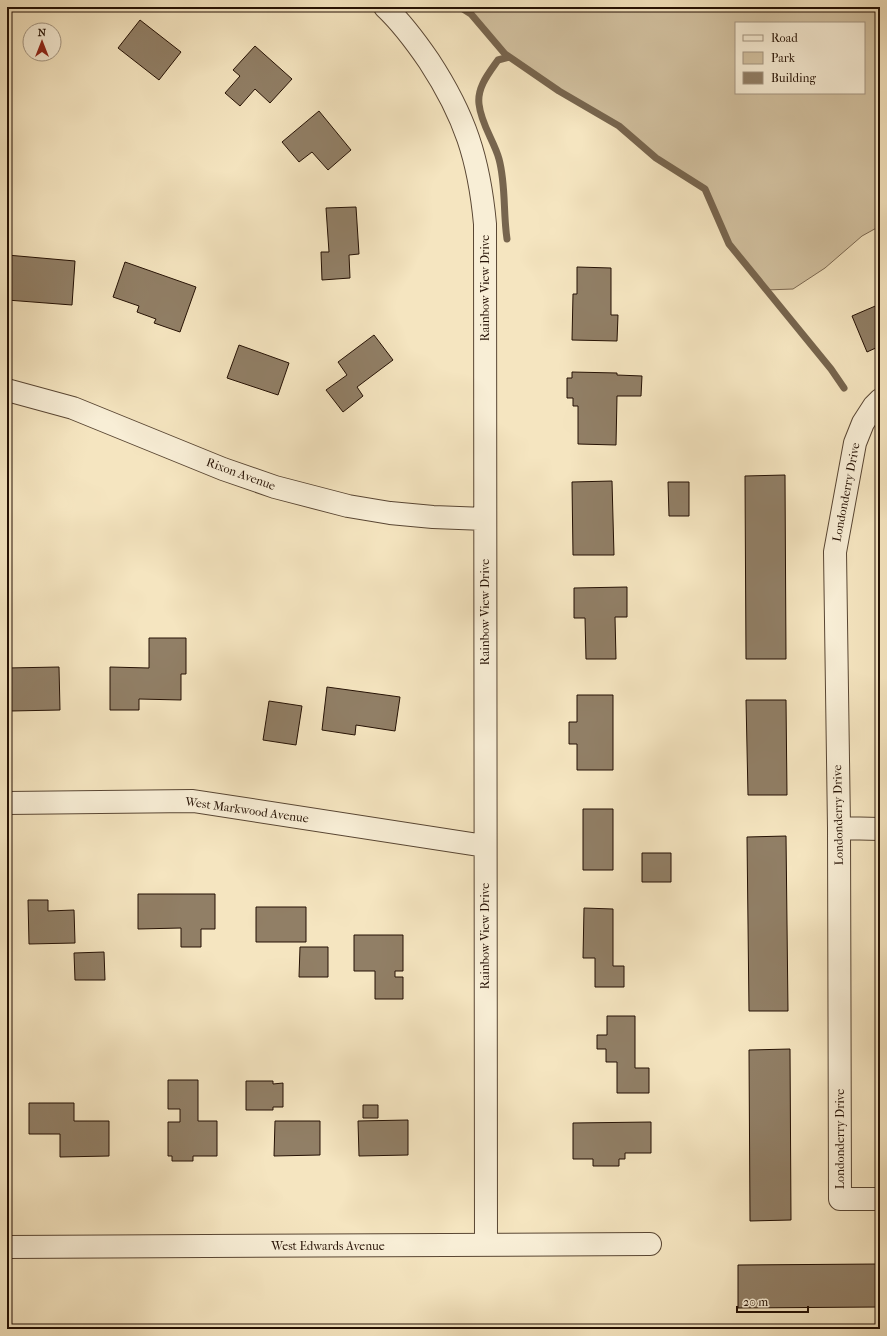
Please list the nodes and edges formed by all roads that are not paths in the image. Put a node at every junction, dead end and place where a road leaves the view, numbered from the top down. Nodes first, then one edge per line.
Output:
1 (385, 7) edge
2 (7, 390) edge
3 (880, 400) edge
4 (485, 519) junction
5 (7, 804) edge
6 (839, 828) junction
7 (880, 829) edge
8 (485, 846) junction
9 (880, 1199) edge
10 (650, 1244) dead end
11 (486, 1245) junction
12 (7, 1247) edge

1 - 4 street, Rainbow View Drive
2 - 4 street, Rixon Avenue
3 - 6 street, Londonderry Drive
4 - 8 street, Rainbow View Drive
5 - 8 street, West Markwood Avenue
6 - 7 street
6 - 9 street, Londonderry Drive
8 - 11 street, Rainbow View Drive
10 - 11 street, West Edwards Avenue
11 - 12 street, West Edwards Avenue

